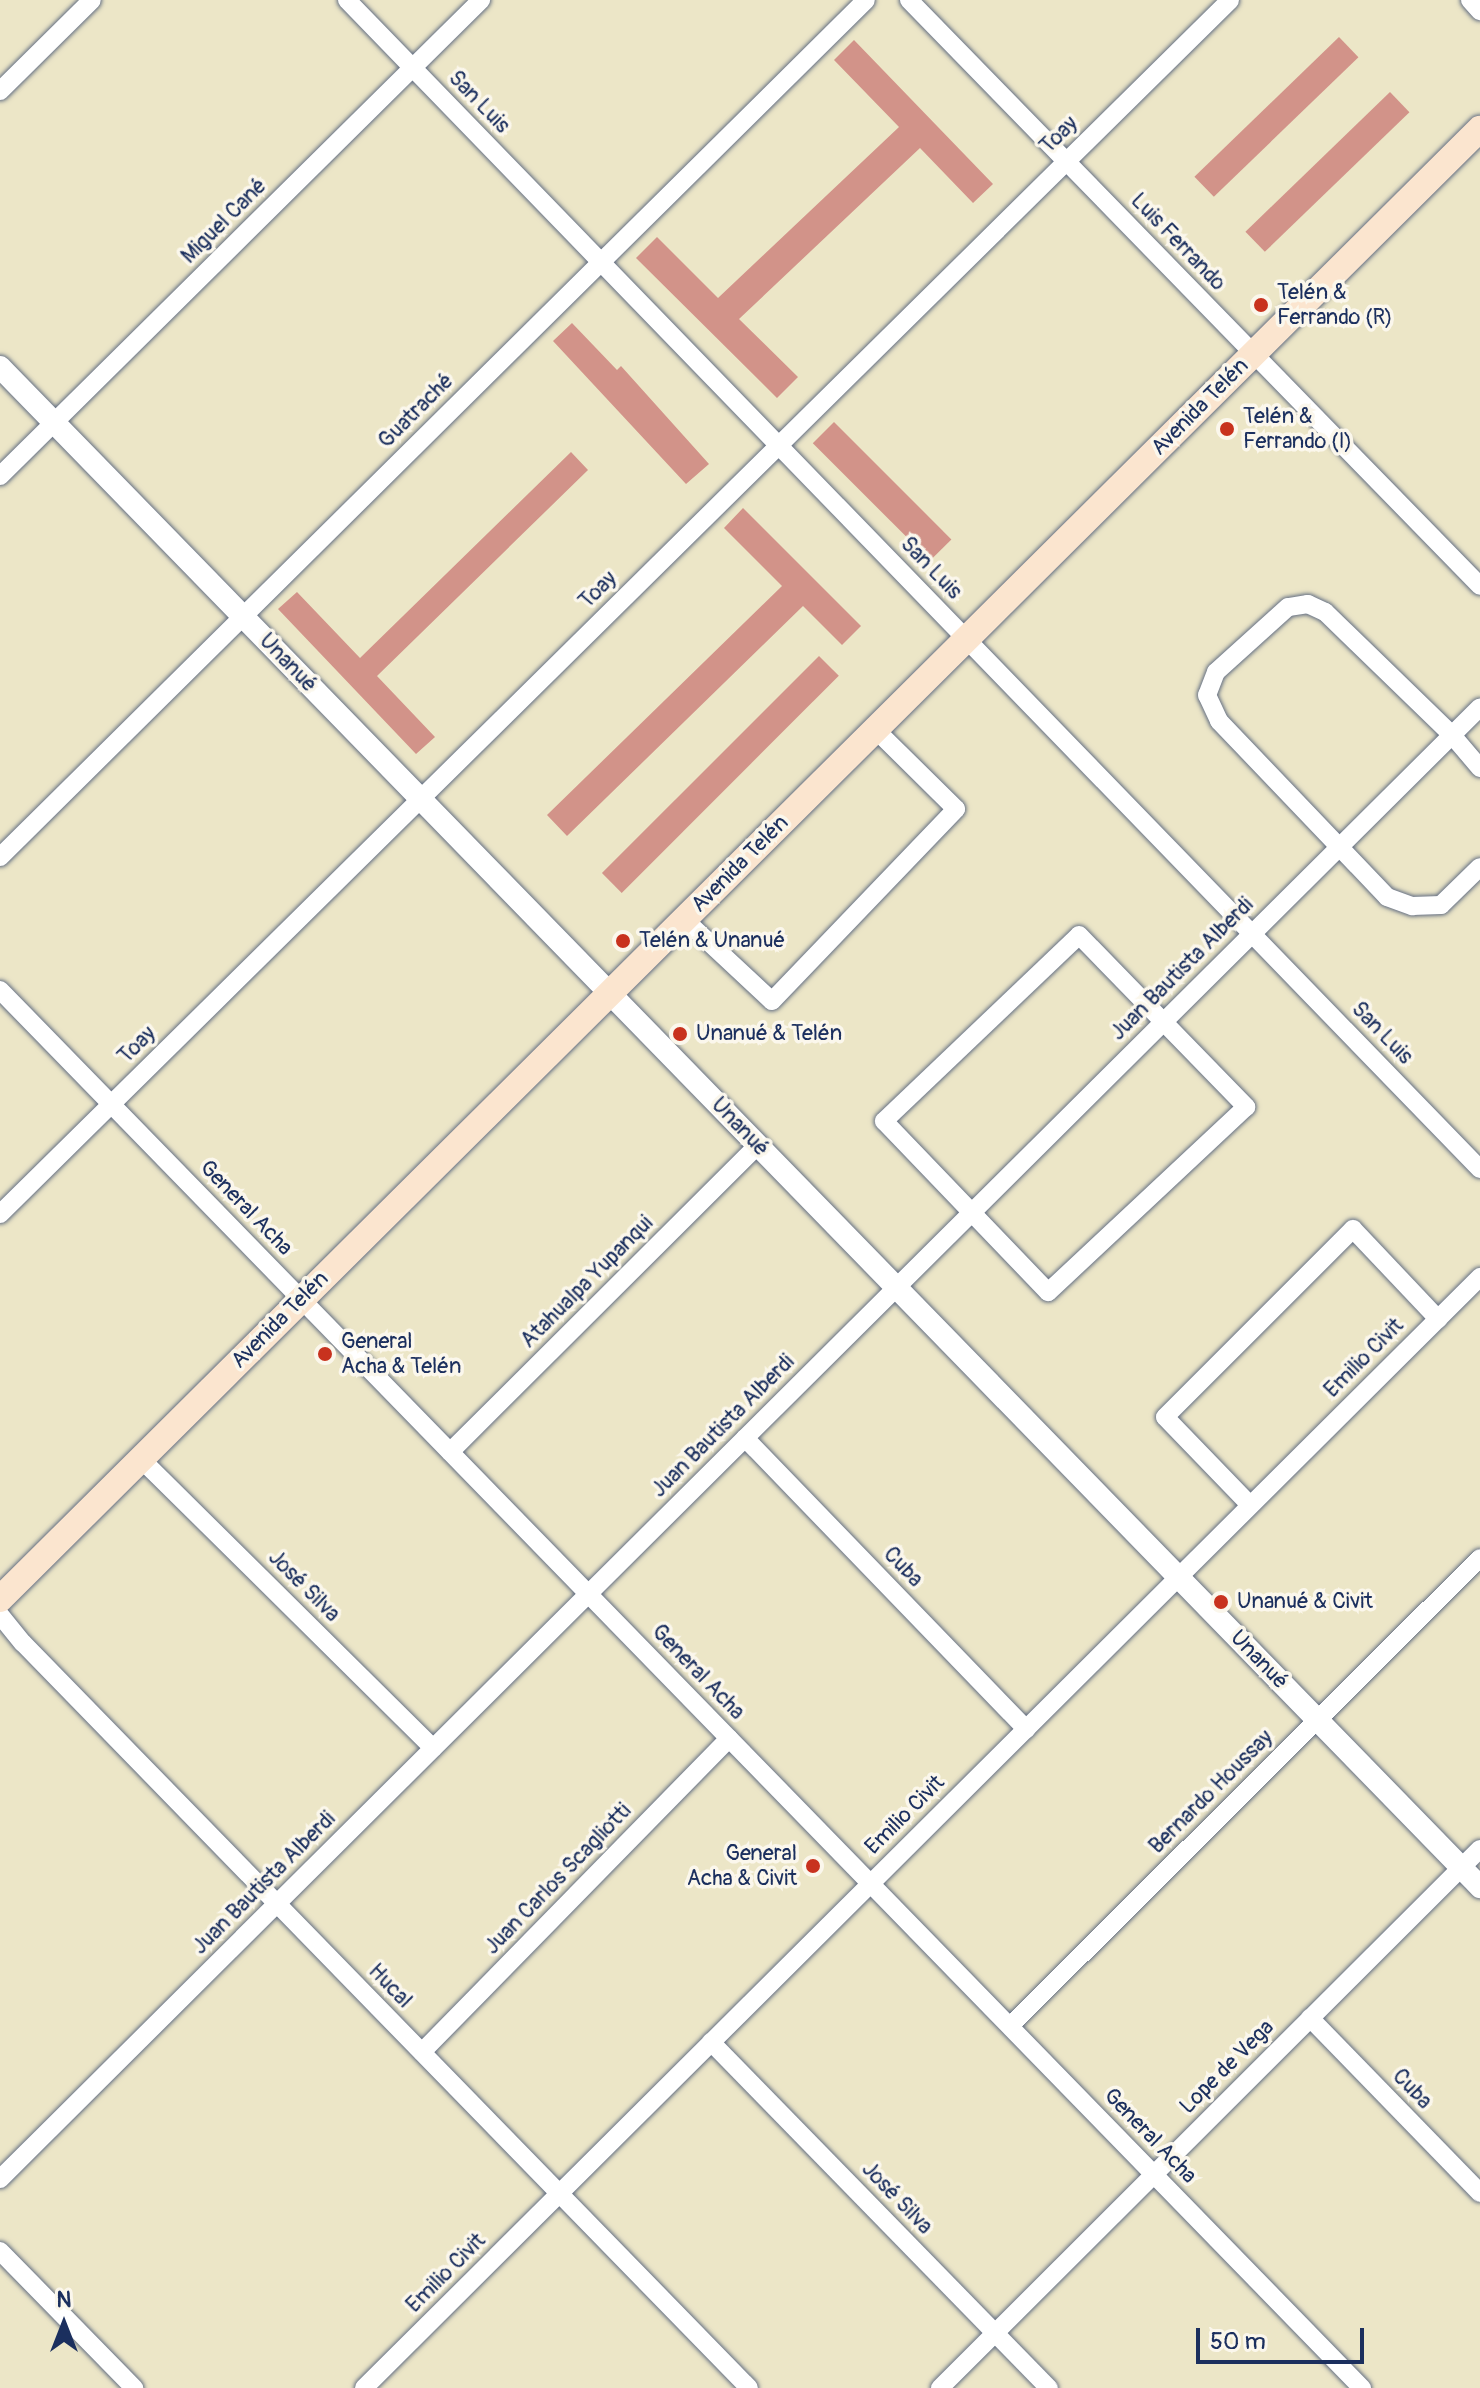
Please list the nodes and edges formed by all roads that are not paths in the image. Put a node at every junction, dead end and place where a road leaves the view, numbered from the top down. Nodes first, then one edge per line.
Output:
1 (92, 0) edge
2 (347, 0) edge
3 (481, 0) edge
4 (866, 0) edge
5 (909, 0) edge
6 (1230, 0) edge
7 (1470, 0) edge
8 (1480, 11) edge
9 (413, 68) junction
10 (0, 91) edge
11 (1480, 129) edge
12 (1066, 161) junction
13 (601, 262) junction
14 (1253, 353) junction
15 (0, 367) edge
16 (54, 422) junction
17 (779, 446) junction
18 (0, 476) edge
19 (1480, 586) edge
20 (243, 617) junction
21 (966, 639) junction
22 (1480, 707) edge
23 (875, 729) junction
24 (1452, 735) junction
25 (1480, 768) edge
26 (420, 799) junction
27 (1340, 846) junction
28 (0, 857) edge
29 (1480, 867) edge
30 (684, 919) junction
31 (1252, 934) junction
32 (0, 990) edge
33 (609, 993) junction
34 (1164, 1022) junction
35 (111, 1104) junction
36 (758, 1145) junction
37 (1480, 1169) edge
38 (972, 1212) junction
39 (0, 1214) edge
40 (1480, 1277) edge
41 (896, 1288) junction
42 (301, 1299) junction
43 (1438, 1319) junction
44 (745, 1438) junction
45 (450, 1452) junction
46 (141, 1459) junction
47 (1250, 1505) junction
48 (1480, 1558) edge
49 (1178, 1577) junction
50 (588, 1594) junction
51 (0, 1599) edge
52 (0, 1615) edge
53 (1317, 1720) junction
54 (1026, 1729) junction
55 (729, 1738) junction
56 (433, 1748) junction
57 (1480, 1849) edge
58 (1461, 1868) junction
59 (871, 1884) junction
60 (1480, 1887) edge
61 (277, 1904) junction
62 (1310, 2018) junction
63 (1010, 2026) junction
64 (711, 2042) junction
65 (422, 2052) junction
66 (1154, 2174) junction
67 (0, 2179) edge
68 (1480, 2193) edge
69 (559, 2194) junction
70 (0, 2251) edge
71 (995, 2333) junction
72 (134, 2388) edge
73 (364, 2388) edge
74 (749, 2388) edge
75 (940, 2388) edge
76 (1049, 2388) edge
77 (1362, 2388) edge

1 - 10 street
2 - 9 street, San Luis
3 - 9 street, Miguel Cané
4 - 13 street, Guatraché
5 - 12 street, Luis Ferrando
6 - 12 street, Toay
7 - 8 street
9 - 13 street, San Luis
9 - 16 street, Miguel Cané
11 - 14 main road, Avenida Telén
12 - 14 street, Luis Ferrando
12 - 17 street, Toay
13 - 17 street, San Luis
13 - 20 street, Guatraché
14 - 19 street, Luis Ferrando
14 - 21 main road, Avenida Telén
15 - 16 street, Unanué
16 - 18 street, Miguel Cané
16 - 20 street, Unanué
17 - 21 street, San Luis
17 - 26 street, Toay
20 - 26 street, Unanué
20 - 28 street, Guatraché
21 - 23 main road, Avenida Telén
21 - 31 street, San Luis
22 - 24 street, Juan Bautista Alberdi
23 - 30 main road, Avenida Telén
23 - 30 street
24 - 25 street
24 - 27 street, Juan Bautista Alberdi
24 - 27 street
26 - 33 street, Unanué
26 - 35 street, Toay
27 - 29 street
27 - 31 street, Juan Bautista Alberdi
30 - 33 main road, Avenida Telén
31 - 34 street, Juan Bautista Alberdi
31 - 37 street, San Luis
32 - 35 street, General Acha
33 - 36 street, Unanué
33 - 42 main road, Avenida Telén
34 - 38 street, Juan Bautista Alberdi
34 - 38 street
34 - 38 street
35 - 39 street, Toay
35 - 42 street, General Acha
36 - 41 street, Unanué
36 - 45 street, Atahualpa Yupanqui
38 - 41 street, Juan Bautista Alberdi
40 - 43 street, Emilio Civit
41 - 44 street, Juan Bautista Alberdi
41 - 49 street, Unanué
42 - 45 street, General Acha
42 - 46 main road, Avenida Telén
43 - 47 street, Emilio Civit
43 - 47 street
44 - 50 street, Juan Bautista Alberdi
44 - 54 street, Cuba
45 - 50 street, General Acha
46 - 51 main road, Avenida Telén
46 - 56 street, José Silva
47 - 49 street, Emilio Civit
48 - 53 street, Bernardo Houssay
49 - 53 street, Unanué
49 - 54 street, Emilio Civit
50 - 55 street, General Acha
50 - 56 street, Juan Bautista Alberdi
52 - 61 street, Hucal
53 - 58 street, Unanué
53 - 63 street, Bernardo Houssay
54 - 59 street, Emilio Civit
55 - 59 street, General Acha
55 - 65 street, Juan Carlos Scagliotti
56 - 61 street, Juan Bautista Alberdi
57 - 58 street, Lope de Vega
58 - 60 street, Unanué
58 - 62 street, Lope de Vega
59 - 63 street, General Acha
59 - 64 street, Emilio Civit
61 - 65 street, Hucal
61 - 67 street, Juan Bautista Alberdi
62 - 66 street, Lope de Vega
62 - 68 street, Cuba
63 - 66 street, General Acha
64 - 69 street, Emilio Civit
64 - 71 street, José Silva
65 - 69 street, Hucal
66 - 71 street, Lope de Vega
66 - 77 street, General Acha
69 - 73 street, Emilio Civit
69 - 74 street, Hucal
70 - 72 street
71 - 75 street, Lope de Vega
71 - 76 street, José Silva

